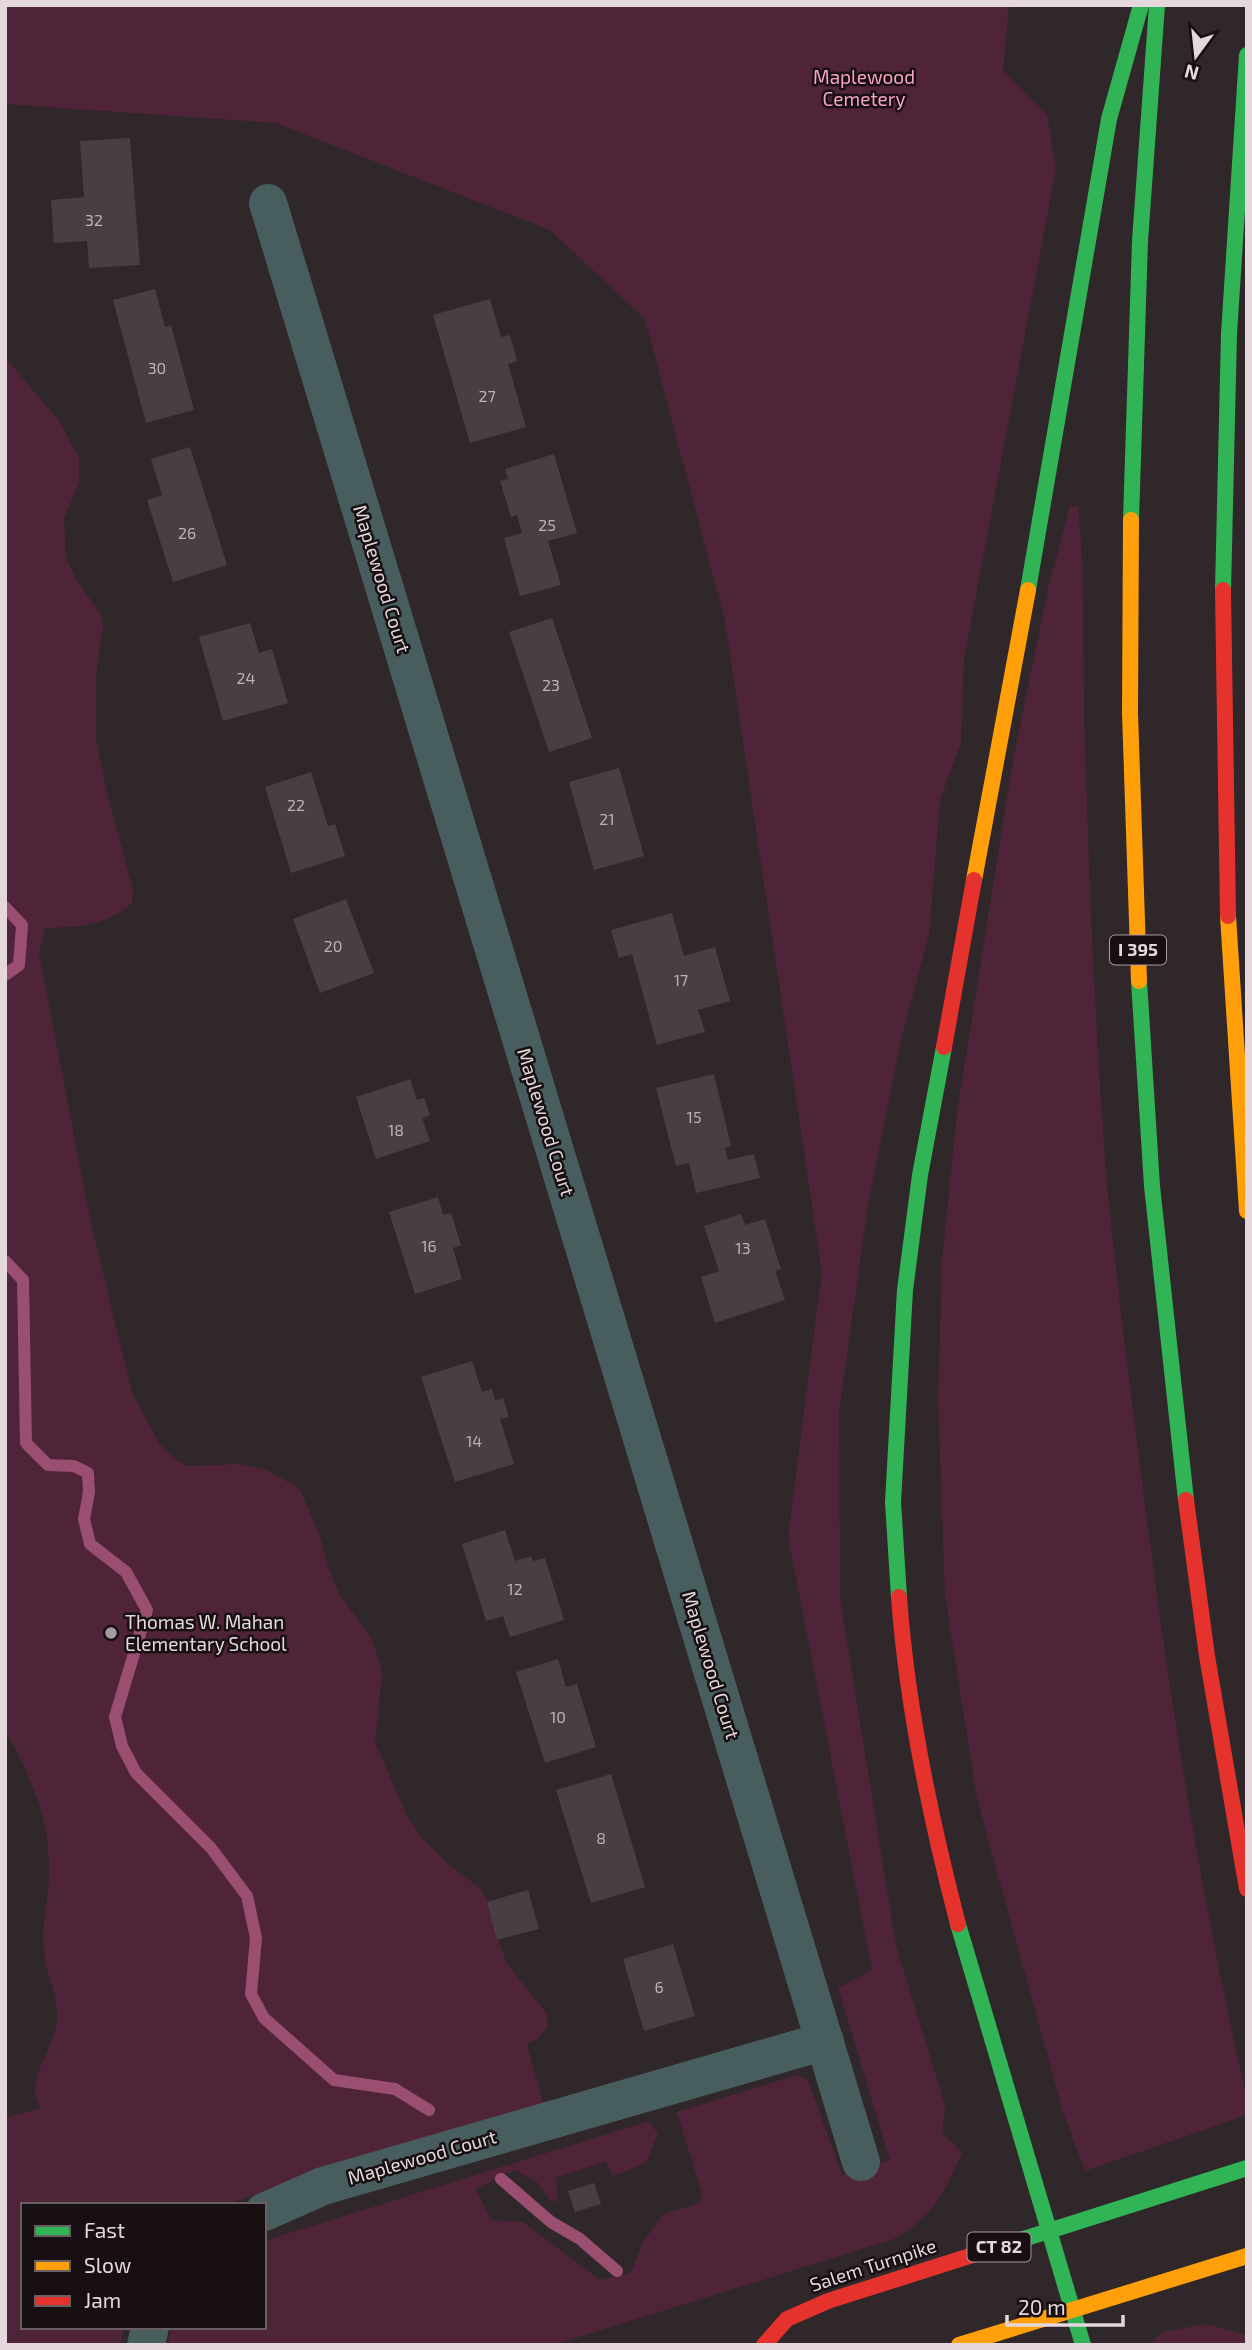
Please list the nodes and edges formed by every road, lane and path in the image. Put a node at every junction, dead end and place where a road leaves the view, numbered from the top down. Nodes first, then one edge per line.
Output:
1 (1141, 5) edge
2 (1157, 5) edge
3 (1247, 55) edge
4 (268, 203) dead end
5 (1223, 738) junction
6 (1243, 793) dead end
7 (1247, 1211) edge
8 (1247, 1889) edge
9 (825, 2041) junction
10 (862, 2162) dead end
11 (1247, 2168) edge
12 (266, 2211) edge
13 (1050, 2231) junction
14 (1247, 2256) edge
15 (1073, 2311) junction
16 (764, 2345) edge
17 (959, 2345) edge
18 (1083, 2345) edge

1 - 13 main road
2 - 8 main road, I 395
3 - 5 main road
4 - 9 street, Maplewood Court
5 - 6 main road
5 - 7 main road
9 - 10 street, Maplewood Court
9 - 12 street, Maplewood Court
11 - 13 main road, Salem Turnpike / CT 82
13 - 15 main road
13 - 16 main road, Salem Turnpike / CT 82
14 - 15 main road
15 - 17 main road
15 - 18 main road

